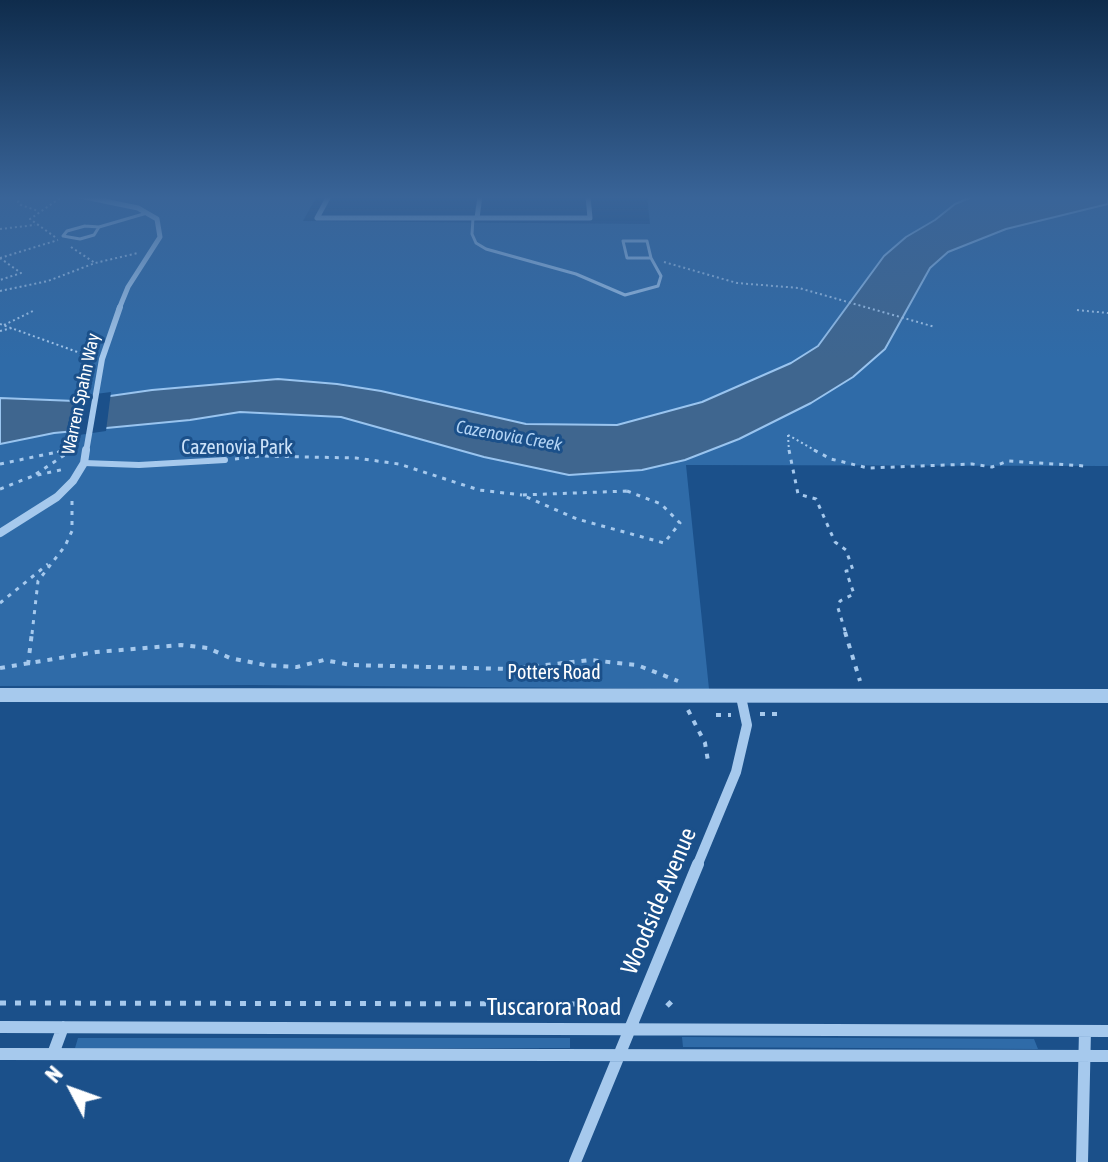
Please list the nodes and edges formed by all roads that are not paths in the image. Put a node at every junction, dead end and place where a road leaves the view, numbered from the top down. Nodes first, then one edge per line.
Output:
1 (152, 250) edge
2 (490, 250) edge
3 (625, 250) edge
4 (649, 250) edge
5 (651, 258) junction
6 (225, 460) road end
7 (84, 463) junction
8 (0, 533) edge
9 (0, 695) edge
10 (1108, 696) edge
11 (741, 697) junction
12 (0, 1027) edge
13 (63, 1027) junction
14 (629, 1030) junction
15 (1085, 1031) junction
16 (1108, 1031) edge
17 (0, 1054) edge
18 (53, 1054) junction
19 (618, 1055) junction
20 (1084, 1056) junction
21 (1108, 1056) edge
22 (575, 1162) edge
23 (1082, 1162) edge

1 - 7 street, Warren Spahn Way
2 - 5 lane
3 - 5 lane
4 - 5 lane
6 - 7 lane
7 - 8 street, Warren Spahn Way
9 - 11 street, Potters Road
10 - 11 street, Potters Road
11 - 14 street, Woodside Avenue
12 - 13 street, Tuscarora Road
13 - 14 street, Tuscarora Road
13 - 18 street
14 - 15 street, Tuscarora Road
14 - 19 street, Woodside Avenue
15 - 16 street, Tuscarora Road
15 - 20 street
17 - 18 street
18 - 19 street
19 - 20 street
19 - 22 street, Woodside Avenue
20 - 21 street
20 - 23 street

